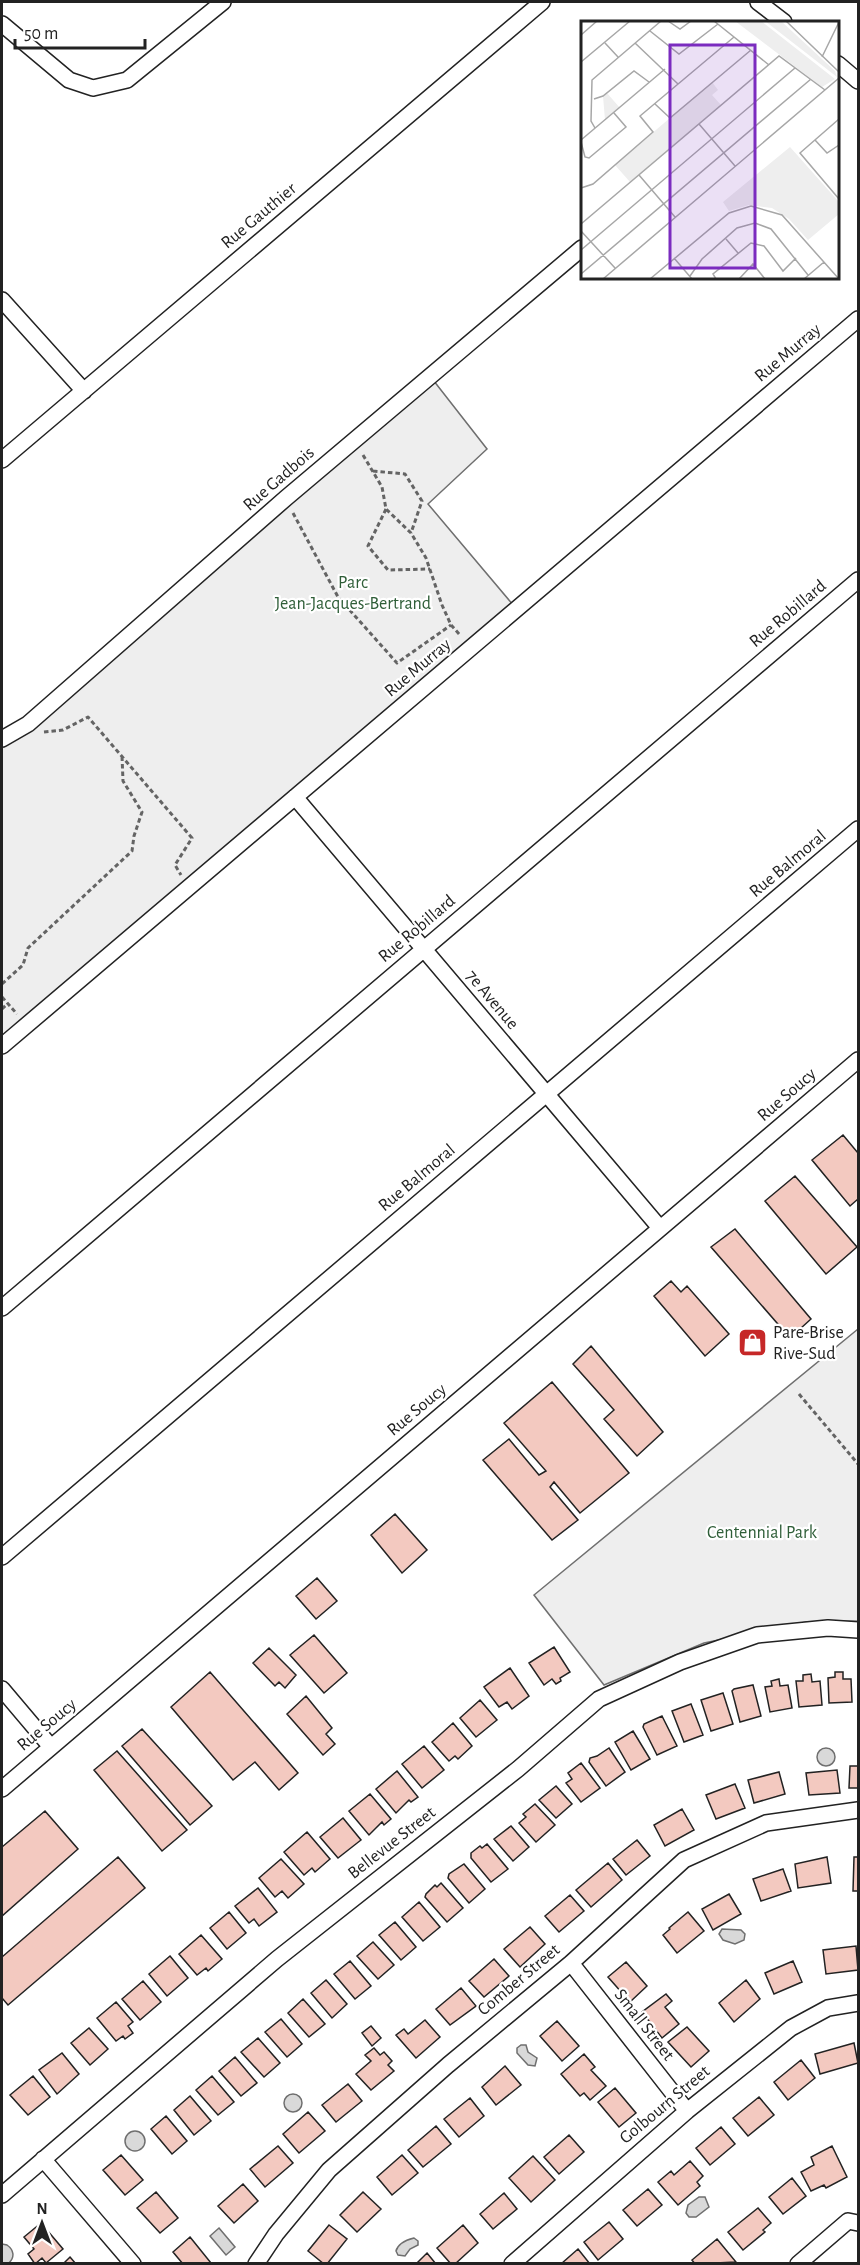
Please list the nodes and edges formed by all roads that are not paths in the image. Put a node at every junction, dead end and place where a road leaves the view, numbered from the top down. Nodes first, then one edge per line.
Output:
1 (223, 2) edge
2 (542, 2) edge
3 (758, 2) edge
4 (783, 21) edge
5 (2, 24) edge
6 (839, 66) edge
7 (858, 81) edge
8 (581, 249) edge
9 (2, 300) edge
10 (858, 319) edge
11 (84, 391) junction
12 (2, 460) edge
13 (858, 580) edge
14 (2, 739) edge
15 (295, 797) junction
16 (858, 829) edge
17 (423, 949) junction
18 (2, 1046) edge
19 (858, 1059) edge
20 (546, 1094) junction
21 (660, 1228) junction
22 (2, 1308) edge
23 (2, 1557) edge
24 (858, 1630) edge
25 (2, 1689) edge
26 (51, 1747) junction
27 (2, 1789) edge
28 (858, 1810) edge
29 (571, 1963) junction
30 (858, 2003) edge
31 (687, 2111) junction
32 (43, 2159) junction
33 (2, 2195) edge
34 (858, 2223) edge
35 (133, 2264) edge
36 (256, 2264) edge
37 (512, 2264) edge
38 (798, 2264) edge

1 - 5 street
2 - 11 street, Rue Gauthier
3 - 4 street
6 - 7 street
8 - 14 street, Rue Gadbois
9 - 11 street
10 - 15 street, Rue Murray
11 - 12 street, Rue Gauthier
13 - 17 street, Rue Robillard
15 - 17 street, 7e Avenue
15 - 18 street, Rue Murray
16 - 20 street, Rue Balmoral
17 - 20 street, 7e Avenue
17 - 22 street, Rue Robillard
19 - 21 street, Rue Soucy
20 - 21 street, 7e Avenue
20 - 23 street, Rue Balmoral
21 - 26 street, Rue Soucy
24 - 32 street, Bellevue Street
25 - 26 street
26 - 27 street, Rue Soucy
28 - 29 street, Comber Street
29 - 31 street, Small Street
29 - 36 street, Comber Street
30 - 31 street, Golbourn Street
31 - 37 street, Golbourn Street
32 - 33 street, Bellevue Street
32 - 35 street
34 - 38 street

